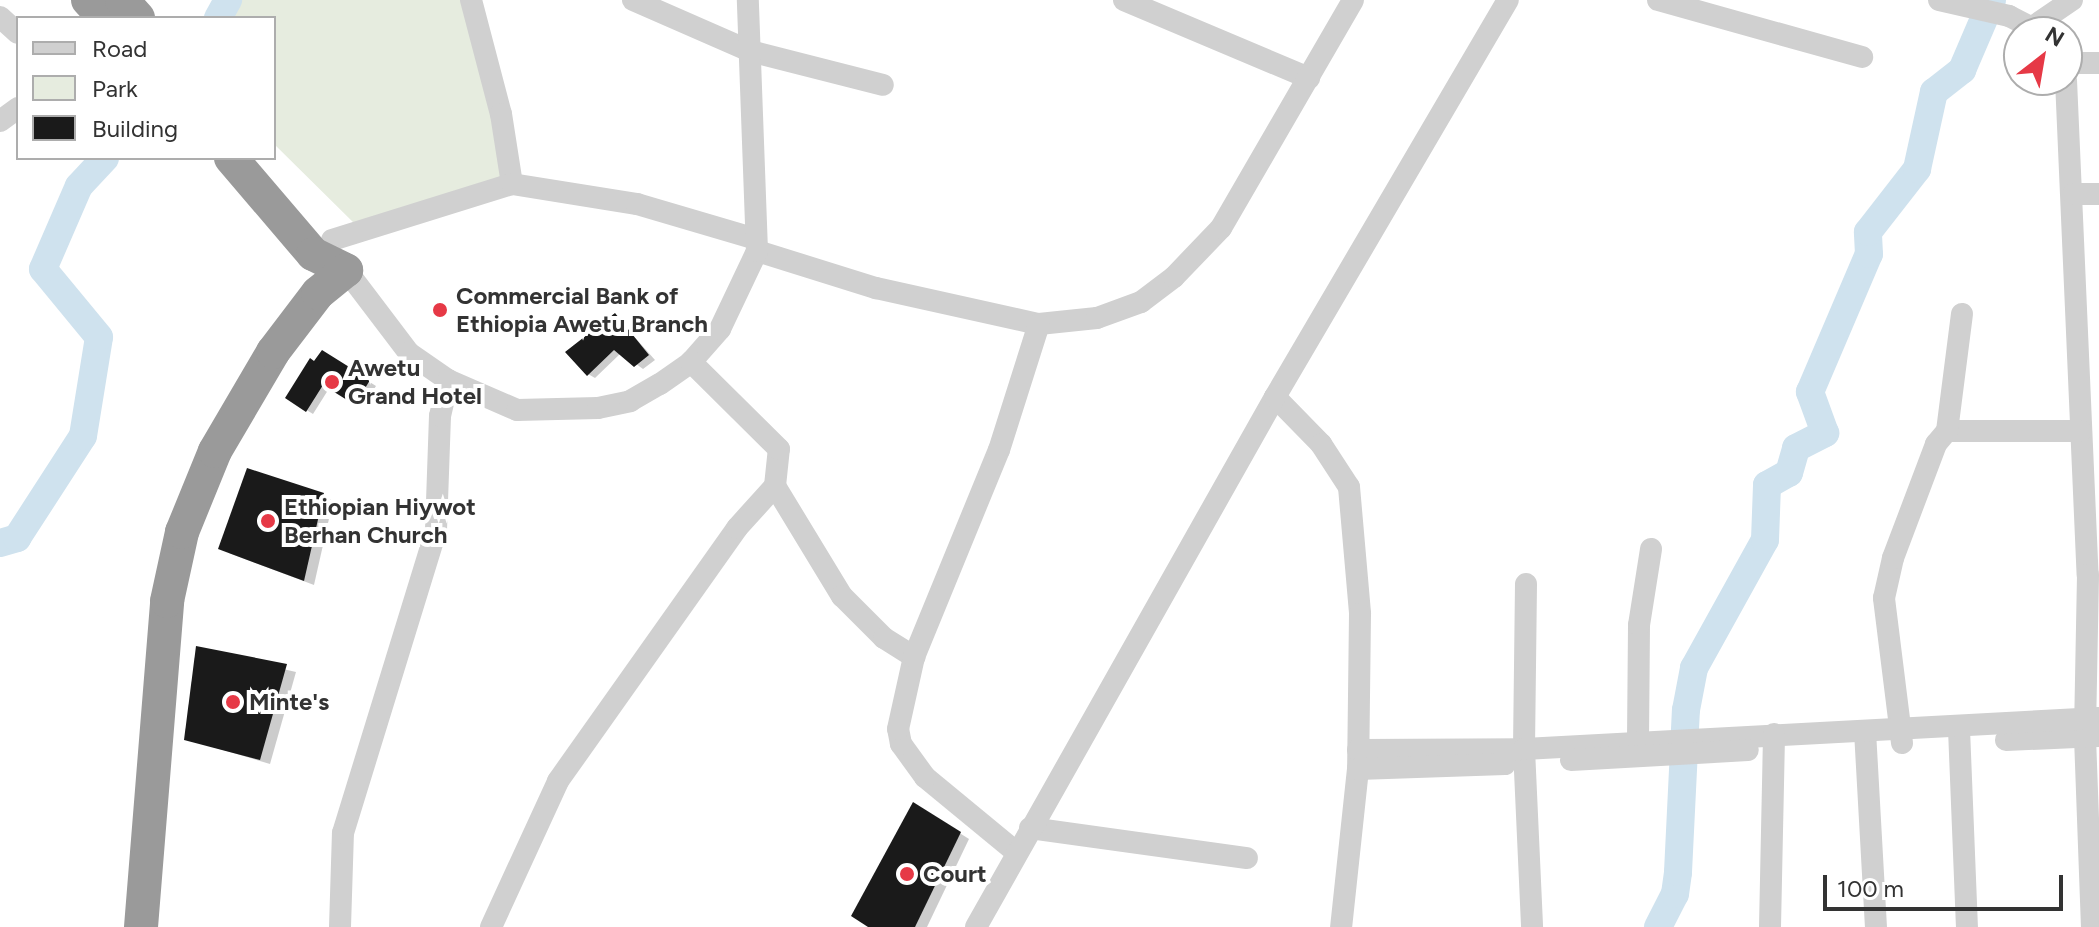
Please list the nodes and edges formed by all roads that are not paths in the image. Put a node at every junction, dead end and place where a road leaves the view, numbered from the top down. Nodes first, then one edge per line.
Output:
1 (88, 0) edge
2 (471, 0) edge
3 (633, 0) edge
4 (748, 0) edge
5 (1124, 0) edge
6 (1353, 0) edge
7 (1508, 0) edge
8 (1658, 0) edge
9 (1939, 0) edge
10 (2072, 0) edge
11 (127, 14) edge
12 (2053, 16) edge
13 (0, 17) edge
14 (2003, 19) edge
15 (16, 31) edge
16 (750, 51) junction
17 (1862, 57) dead end
18 (1309, 78) junction
19 (883, 85) dead end
20 (2067, 96) edge
21 (233, 160) edge
22 (264, 160) edge
23 (512, 184) junction
24 (2074, 194) junction
25 (2099, 194) edge
26 (332, 240) junction
27 (756, 245) junction
28 (346, 270) junction
29 (1962, 314) dead end
30 (1039, 324) junction
31 (691, 362) junction
32 (448, 380) junction
33 (1275, 397) junction
34 (1947, 431) junction
35 (2087, 434) edge
36 (775, 486) junction
37 (1651, 549) dead end
38 (2094, 575) edge
39 (1526, 584) dead end
40 (914, 657) junction
41 (2092, 728) edge
42 (1959, 735) junction
43 (1867, 737) junction
44 (1902, 737) junction
45 (1638, 740) junction
46 (1775, 742) junction
47 (1525, 756) junction
48 (1358, 759) junction
49 (1030, 828) junction
50 (1016, 852) junction
51 (1247, 858) dead end
52 (141, 927) edge
53 (340, 927) edge
54 (491, 927) edge
55 (976, 927) edge
56 (1341, 927) edge
57 (1532, 927) edge
58 (1770, 927) edge
59 (1876, 927) edge
60 (1967, 927) edge
61 (2092, 927) edge

1 - 11 highway
2 - 23 street
3 - 16 street
4 - 16 street
5 - 18 street
6 - 18 street
7 - 33 street
8 - 17 street
9 - 14 street
10 - 12 street
13 - 15 street
16 - 19 street
16 - 27 street
18 - 30 street
20 - 24 street
21 - 28 highway
22 - 26 highway
23 - 26 street
23 - 27 street
24 - 25 street
24 - 35 street
26 - 28 highway
27 - 30 street
27 - 31 street
28 - 32 street
28 - 52 highway
29 - 34 street
30 - 40 street
31 - 32 street
31 - 36 street
32 - 53 street
33 - 48 street
33 - 49 street
34 - 35 street
34 - 44 street
35 - 38 street
36 - 40 street
36 - 54 street
37 - 45 street
38 - 41 street
39 - 47 street
40 - 50 street
41 - 42 street
41 - 61 street
42 - 44 street
42 - 60 street
43 - 44 street
43 - 46 street
43 - 59 street
45 - 46 street
45 - 47 street
46 - 47 street
46 - 58 street
47 - 48 street
47 - 57 street
48 - 56 street
49 - 50 street
49 - 51 street
50 - 55 street

